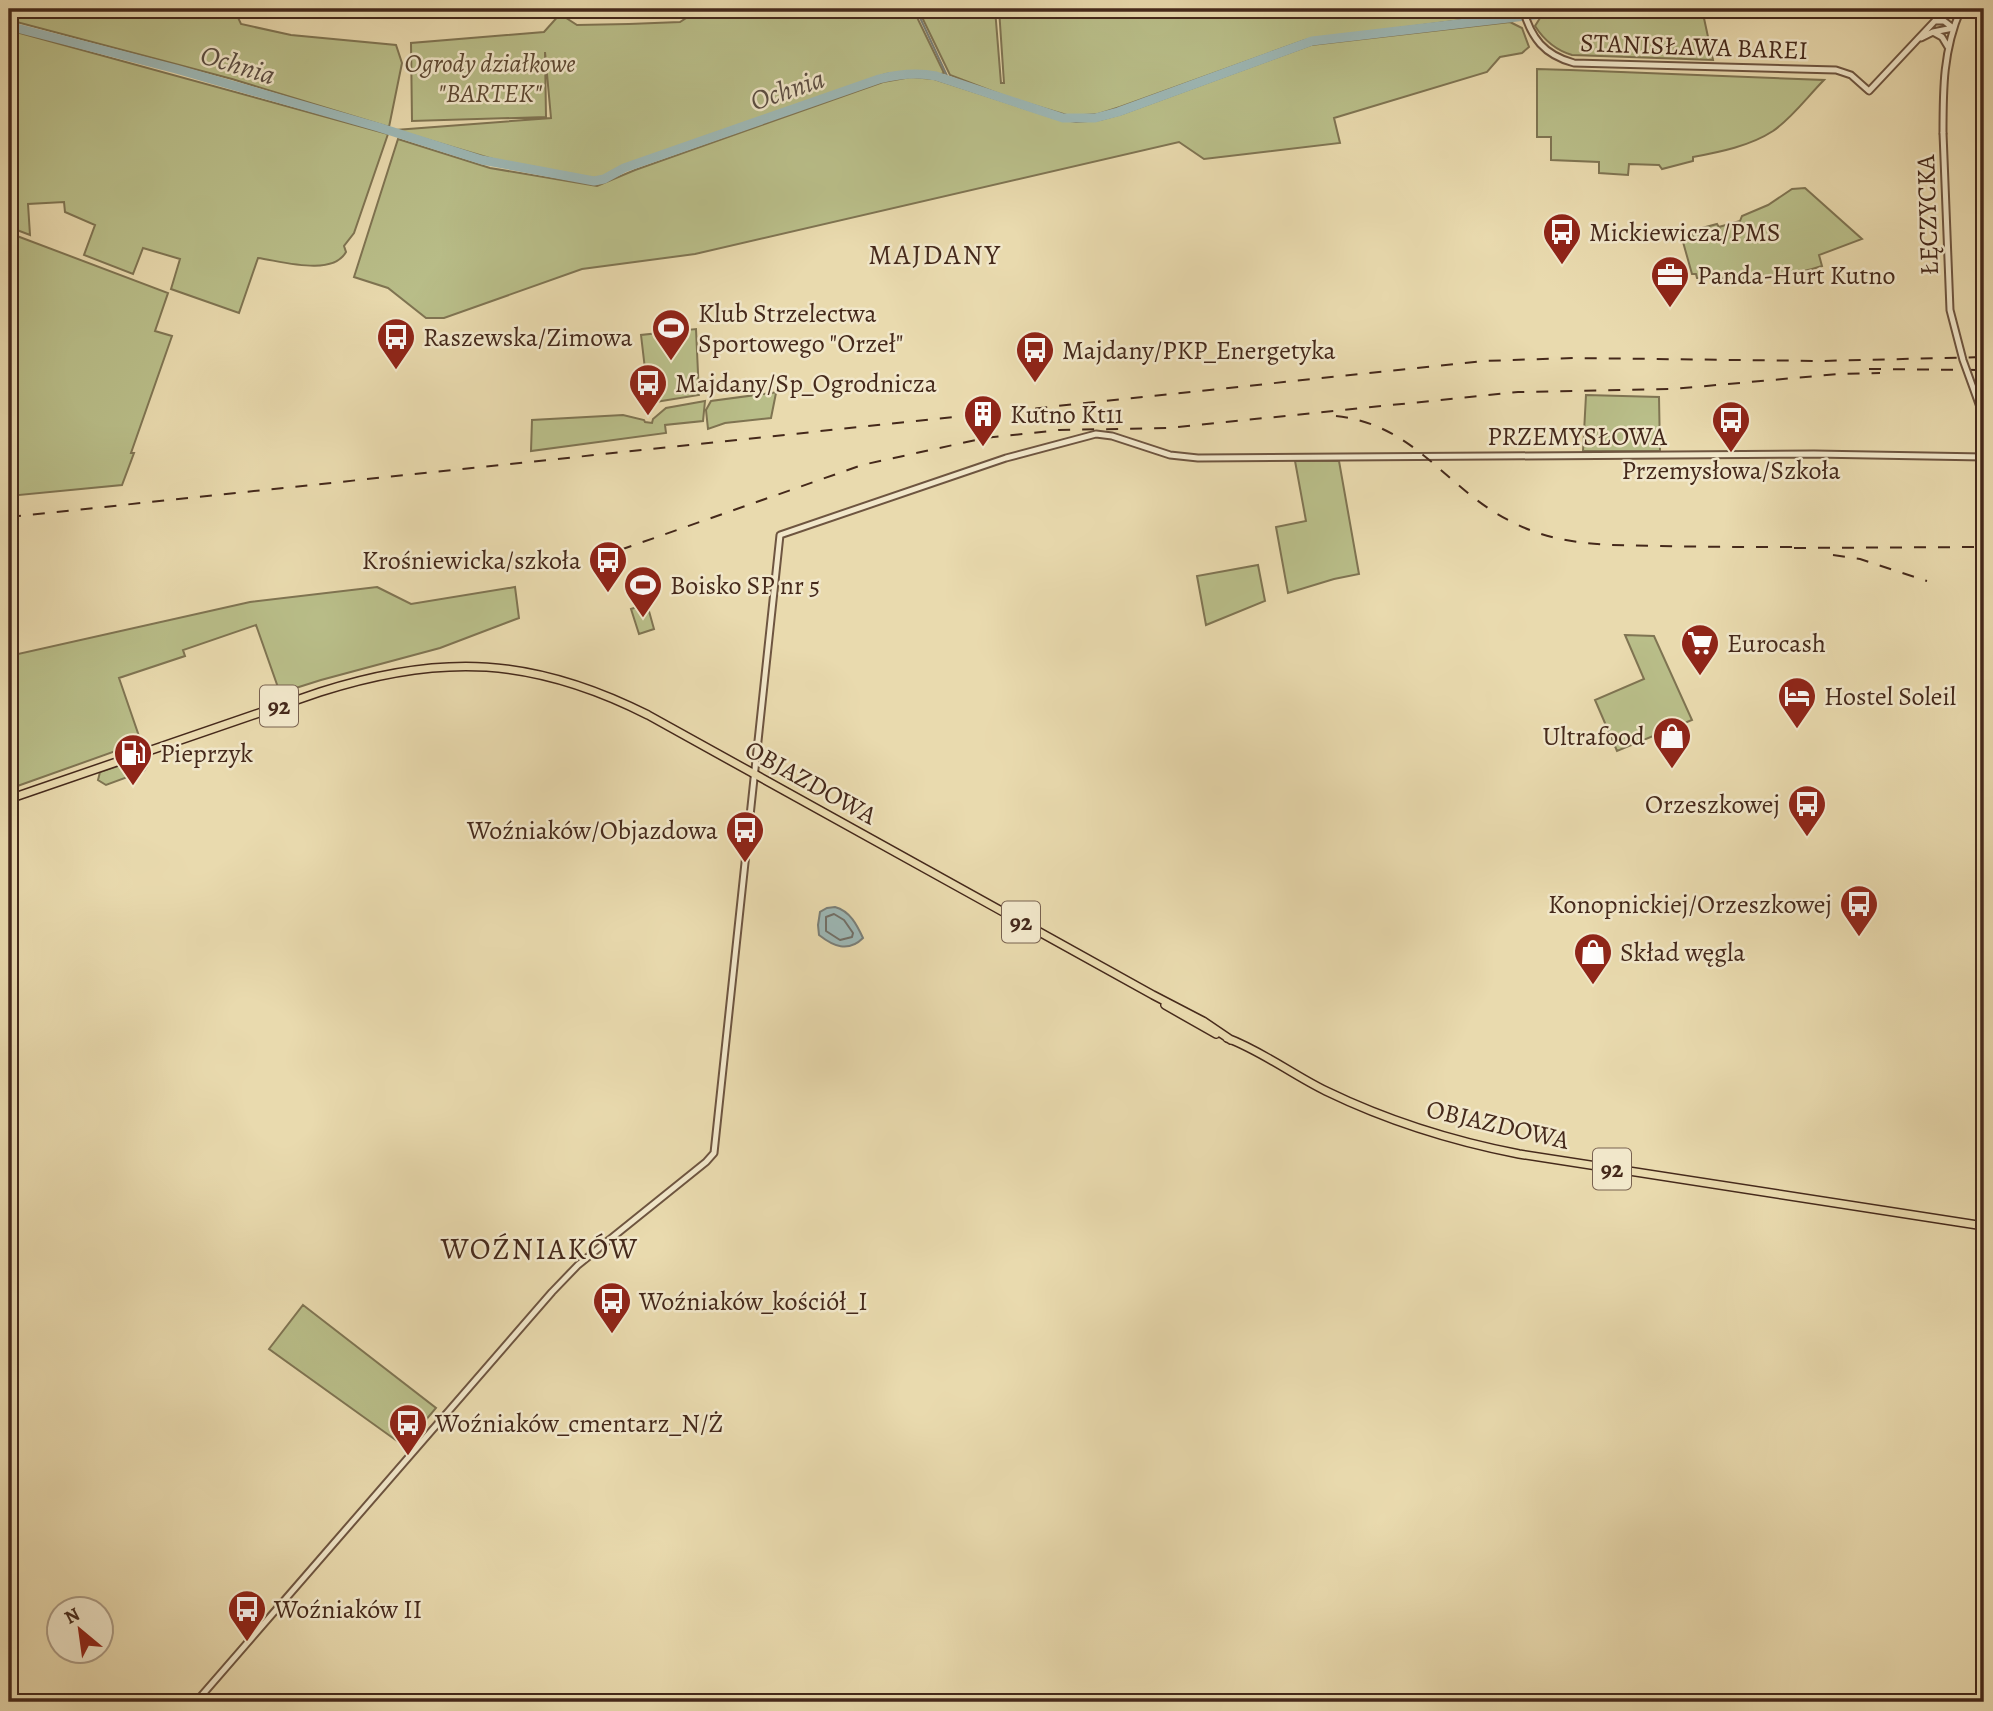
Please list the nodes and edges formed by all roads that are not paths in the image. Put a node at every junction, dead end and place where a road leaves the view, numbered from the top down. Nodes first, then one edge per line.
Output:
1 (1523, 9) edge
2 (1946, 9) edge
3 (1961, 9) edge
4 (1934, 22) junction
5 (1953, 28) junction
6 (1933, 32) junction
7 (1918, 39) junction
8 (1948, 47) junction
9 (1984, 418) edge
10 (1984, 457) edge
11 (755, 774) junction
12 (9, 799) edge
13 (1983, 1225) edge
14 (196, 1702) edge

1 - 7 street, STANISŁAWA BAREI
2 - 4 street
3 - 5 street, ŁĘCZYCKA
4 - 5 street
4 - 7 street
5 - 6 street
5 - 8 street, ŁĘCZYCKA
6 - 7 street
6 - 8 street
8 - 9 street, ŁĘCZYCKA, bridge
10 - 11 street, PRZEMYSŁOWA
11 - 12 main road, OBJAZDOWA / 92
11 - 13 main road, OBJAZDOWA / 92
11 - 14 street

